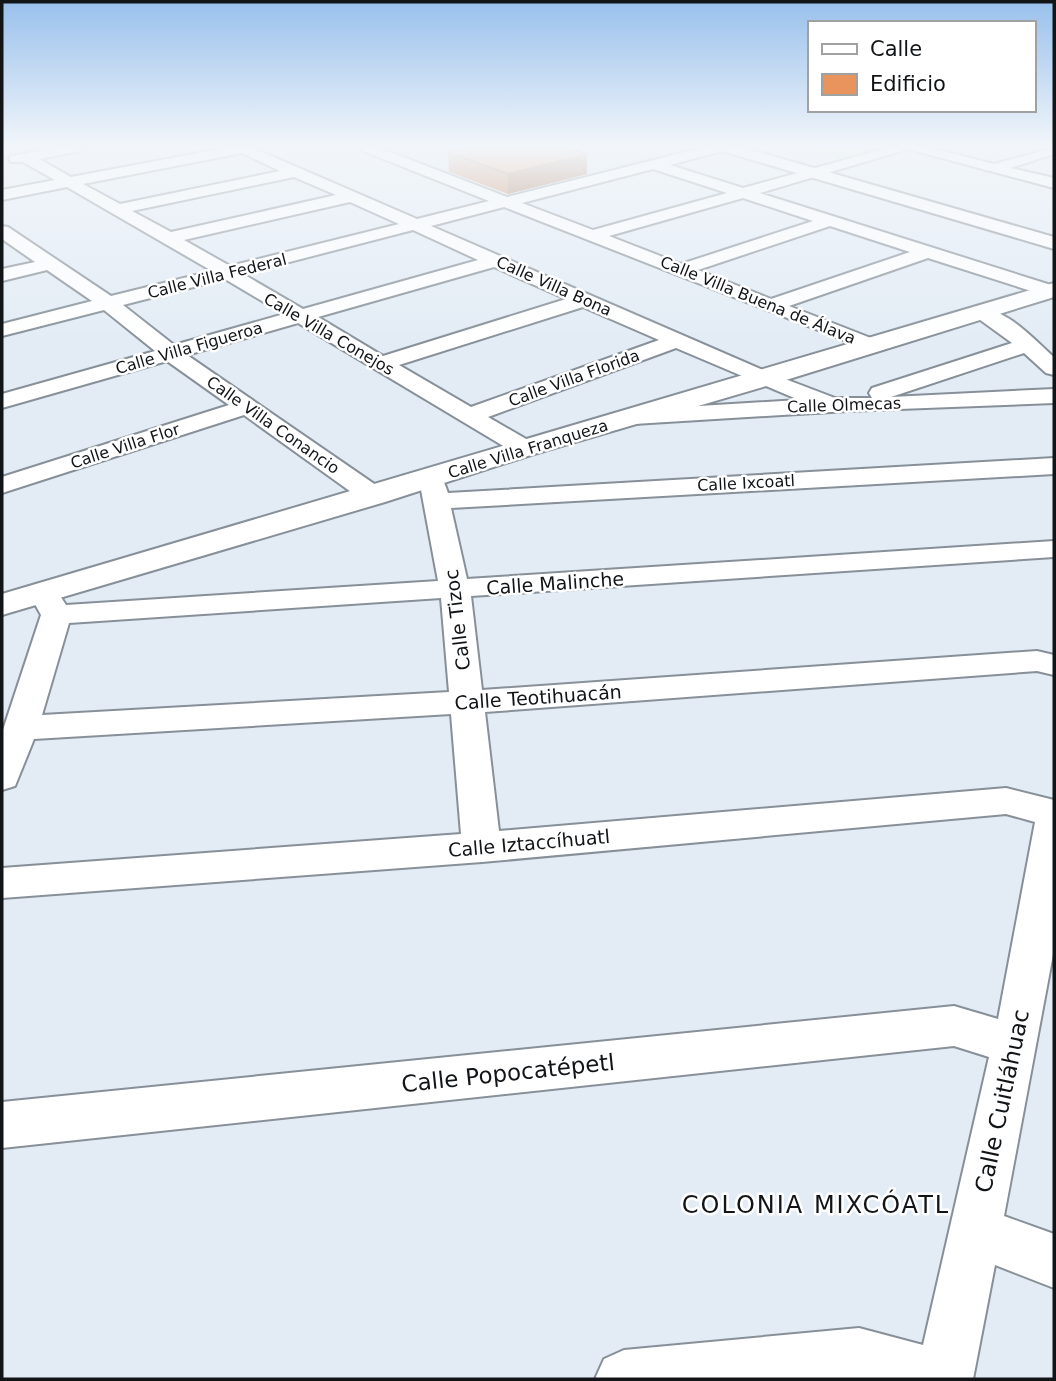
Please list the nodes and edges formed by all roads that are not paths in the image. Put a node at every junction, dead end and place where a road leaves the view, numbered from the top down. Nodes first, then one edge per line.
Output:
1 (123, 212) edge
2 (282, 212) edge
3 (388, 212) edge
4 (468, 212) edge
5 (537, 212) edge
6 (671, 212) edge
7 (803, 212) edge
8 (948, 212) edge
9 (829, 221) junction
10 (418, 225) junction
11 (3, 233) edge
12 (594, 235) junction
13 (169, 238) junction
14 (1054, 243) edge
15 (928, 252) junction
16 (497, 260) junction
17 (50, 264) junction
18 (681, 270) junction
19 (227, 274) junction
20 (2, 275) edge
21 (1052, 291) edge
22 (583, 300) junction
23 (108, 303) junction
24 (773, 305) junction
25 (982, 314) junction
26 (299, 317) junction
27 (2, 330) edge
28 (677, 341) junction
29 (1028, 345) junction
30 (874, 346) junction
31 (172, 354) junction
32 (379, 364) junction
33 (1054, 368) edge
34 (764, 379) junction
35 (1054, 396) edge
36 (2, 401) edge
37 (839, 404) junction
38 (247, 407) junction
39 (470, 415) junction
40 (635, 417) junction
41 (524, 448) junction
42 (1054, 466) edge
43 (2, 485) edge
44 (435, 489) junction
45 (374, 496) junction
46 (1054, 549) edge
47 (455, 590) junction
48 (49, 603) junction
49 (2, 605) edge
50 (1054, 665) edge
51 (466, 702) junction
52 (21, 729) junction
53 (2, 777) edge
54 (1054, 814) edge
55 (1054, 821) edge
56 (482, 847) junction
57 (2, 883) edge
58 (1040, 991) edge
59 (1012, 1044) junction
60 (2, 1125) edge
61 (975, 1231) junction
62 (1054, 1261) edge
63 (624, 1379) edge
64 (943, 1379) edge

1 - 13 street, Calle Villa Conejos
2 - 13 street
3 - 10 street, Calle Villa Bona
4 - 10 street, Calle Villa Federal
5 - 12 street, Calle Villa Buena de Álava
6 - 12 street
7 - 9 street
8 - 14 street
9 - 15 street
9 - 18 street
10 - 16 street, Calle Villa Bona
10 - 19 street, Calle Villa Federal
11 - 17 street, Calle Villa Conancio
12 - 18 street, Calle Villa Buena de Álava
13 - 19 street, Calle Villa Conejos
15 - 21 street
15 - 24 street
16 - 22 street, Calle Villa Bona
16 - 26 street, Calle Villa Figueroa
17 - 20 street
17 - 23 street, Calle Villa Conancio
18 - 24 street, Calle Villa Buena de Álava
19 - 23 street, Calle Villa Federal
19 - 26 street, Calle Villa Conejos
21 - 25 street, Calle Villa Franqueza
22 - 28 street, Calle Villa Bona
22 - 32 street
23 - 27 street, Calle Villa Federal
23 - 31 street, Calle Villa Conancio
24 - 30 street, Calle Villa Buena de Álava
25 - 29 street
25 - 30 street, Calle Villa Franqueza
26 - 31 street, Calle Villa Figueroa
26 - 32 street, Calle Villa Conejos
28 - 34 street, Calle Villa Bona
28 - 39 street, Calle Villa Florida
29 - 33 street
29 - 37 street
30 - 34 street, Calle Villa Franqueza
31 - 36 street, Calle Villa Figueroa
31 - 38 street, Calle Villa Conancio
32 - 39 street, Calle Villa Conejos
34 - 37 street, Calle Villa Bona
34 - 40 street, Calle Villa Franqueza
35 - 37 street, Calle Olmecas
37 - 40 street, Calle Olmecas
38 - 43 street, Calle Villa Flor
38 - 45 street, Calle Villa Conancio
39 - 41 street, Calle Villa Conejos
40 - 41 street, Calle Villa Franqueza
41 - 44 street, Calle Villa Franqueza
42 - 44 street, Calle Ixcoatl
44 - 45 street, Calle Villa Franqueza
44 - 47 street, Calle Tizoc
45 - 48 street, Calle Villa Franqueza
46 - 47 street, Calle Malinche
47 - 48 street, Calle Malinche
47 - 51 street, Calle Tizoc
48 - 49 street, Calle Villa Franqueza
48 - 52 street
50 - 51 street, Calle Teotihuacán
51 - 52 street, Calle Teotihuacán
51 - 56 street, Calle Tizoc
52 - 53 street
54 - 56 street, Calle Iztaccíhuatl
55 - 58 street, Calle Cuitláhuac
56 - 57 street, Calle Iztaccíhuatl
58 - 59 street, Calle Cuitláhuac
59 - 60 street, Calle Popocatépetl
59 - 61 street, Calle Cuitláhuac
61 - 62 street
61 - 64 street, Calle Cuitláhuac
63 - 64 street

